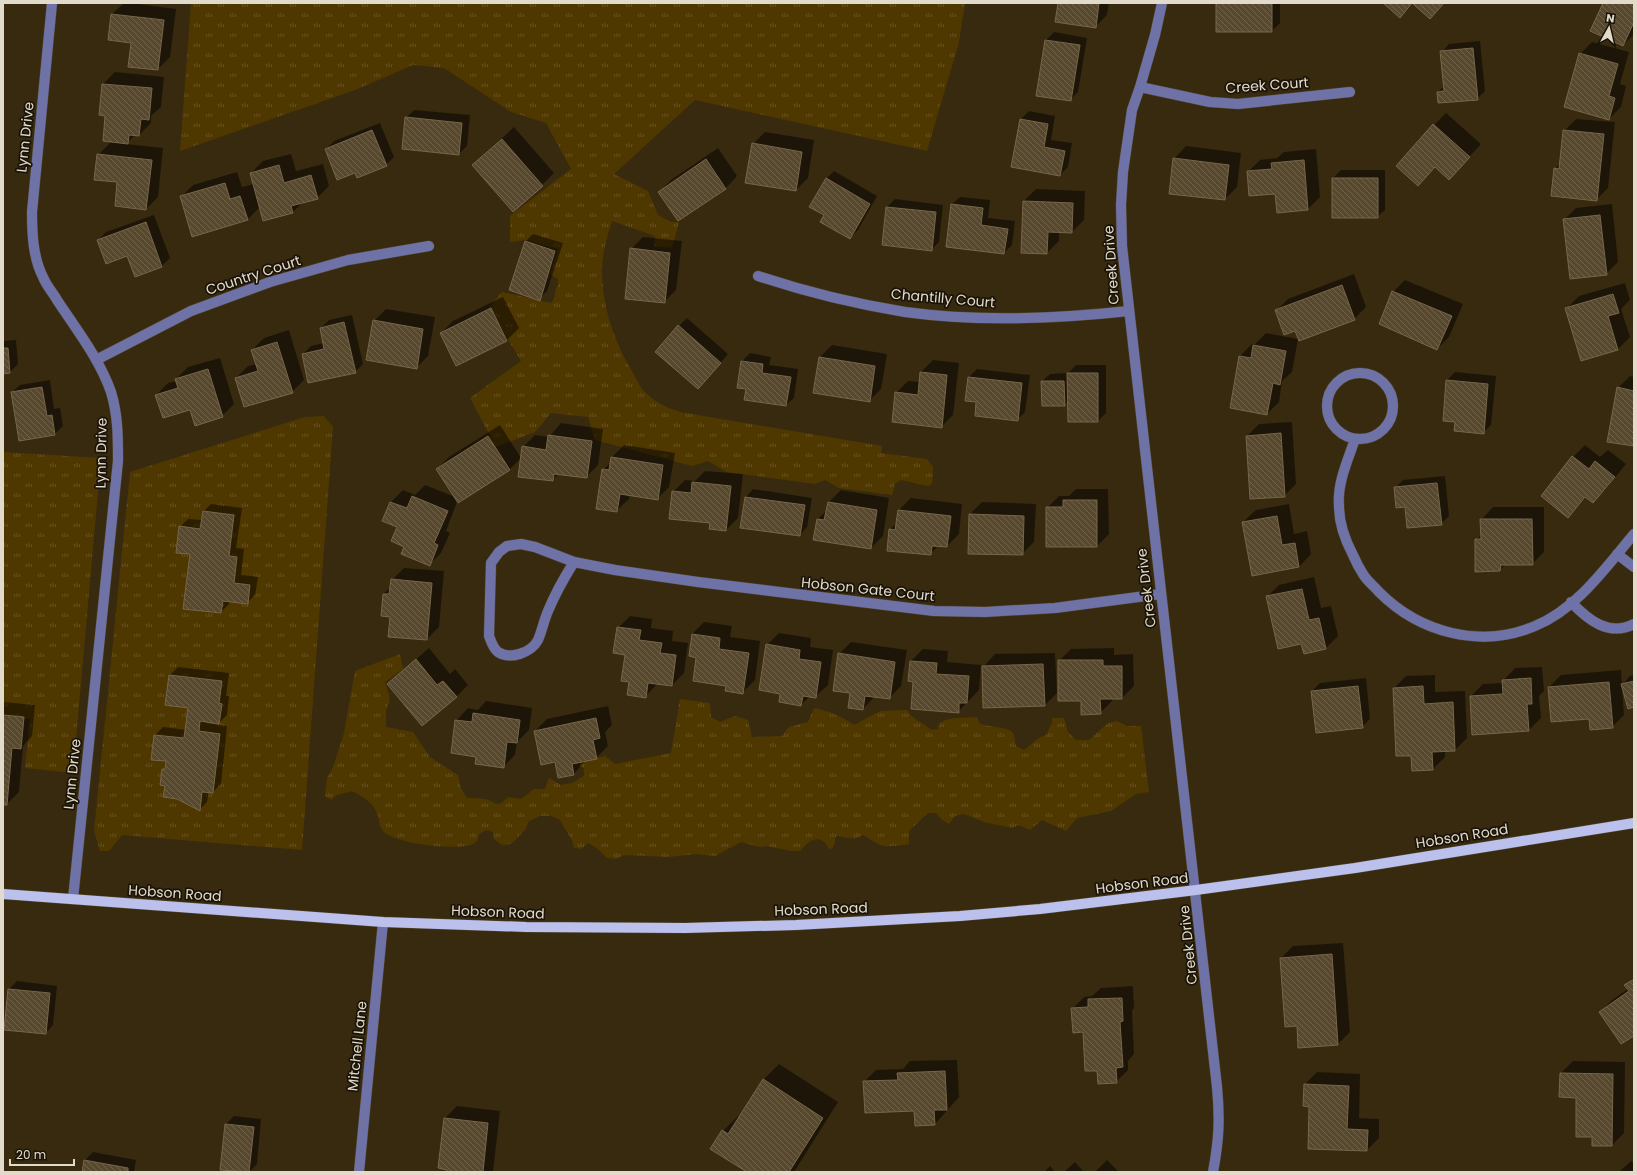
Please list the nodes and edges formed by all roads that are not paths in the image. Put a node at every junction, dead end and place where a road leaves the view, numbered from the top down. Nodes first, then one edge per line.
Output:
1 (52, 3) edge
2 (1162, 3) edge
3 (1140, 87) junction
4 (1350, 92) dead end
5 (429, 246) dead end
6 (758, 276) dead end
7 (1129, 311) junction
8 (96, 360) junction
9 (1355, 439) junction
10 (1634, 534) edge
11 (1617, 554) junction
12 (574, 562) junction
13 (1634, 567) edge
14 (1161, 594) junction
15 (1572, 602) junction
16 (1634, 624) edge
17 (1634, 823) edge
18 (1196, 890) junction
19 (3, 894) edge
20 (74, 899) junction
21 (383, 922) junction
22 (358, 1172) edge
23 (1213, 1172) edge

1 - 8 street, Lynn Drive
2 - 3 street, Creek Drive
3 - 4 street, Creek Court
3 - 7 street, Creek Drive
5 - 8 street, Country Court
6 - 7 street, Chantilly Court
7 - 14 street, Creek Drive
8 - 20 street, Lynn Drive
9 - 9 street
9 - 15 street
10 - 11 street
11 - 13 street
11 - 15 street
12 - 12 street, Hobson Gate Court
12 - 14 street, Hobson Gate Court
14 - 18 street, Creek Drive
15 - 16 street
17 - 18 main road, Hobson Road
18 - 21 main road, Hobson Road
18 - 23 street, Creek Drive
19 - 20 main road, Hobson Road
20 - 21 main road, Hobson Road
21 - 22 street, Mitchell Lane

